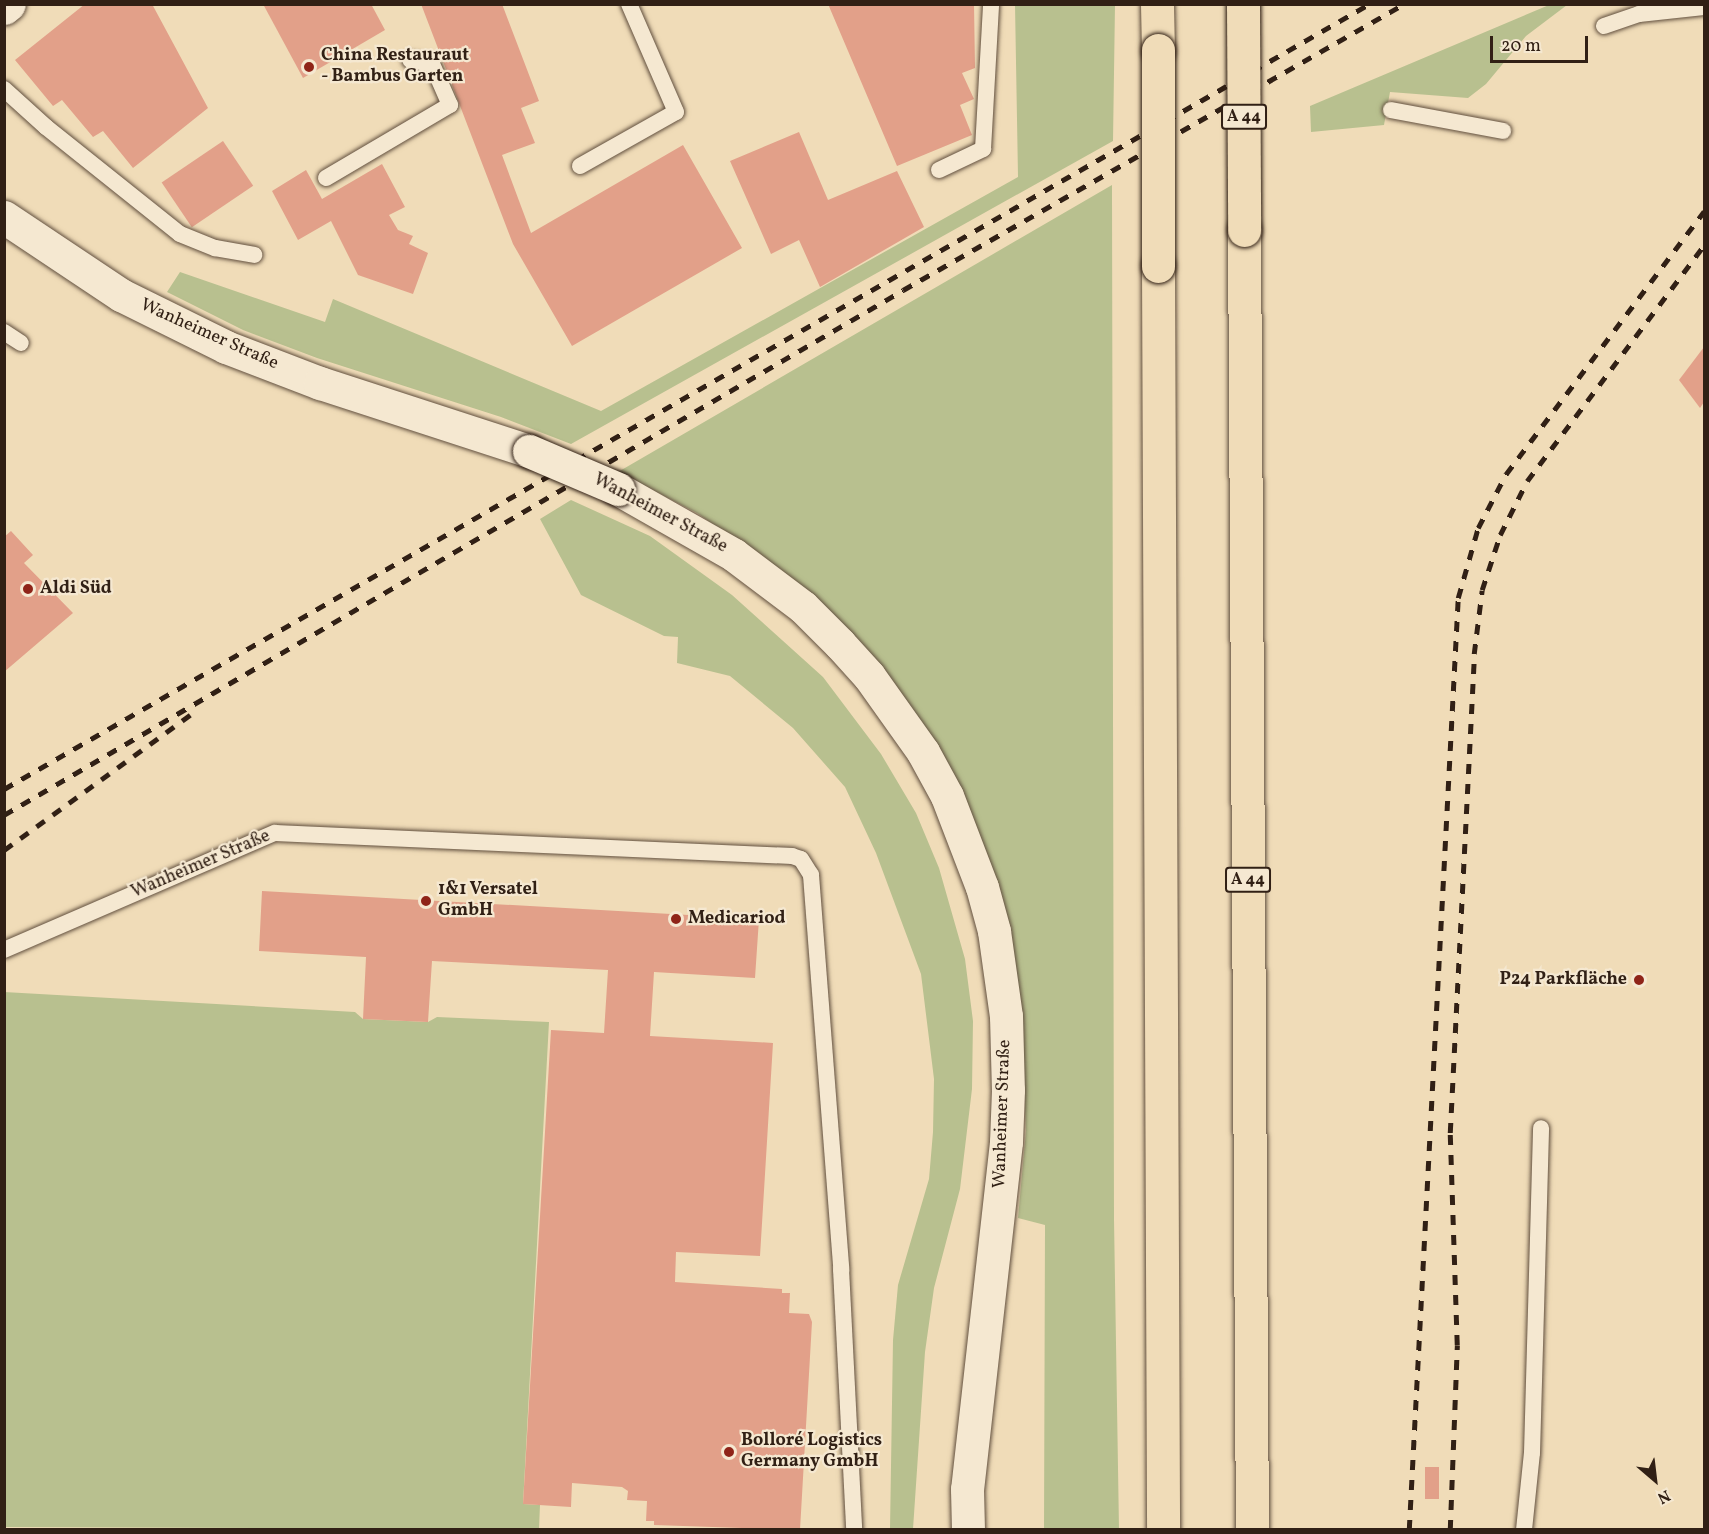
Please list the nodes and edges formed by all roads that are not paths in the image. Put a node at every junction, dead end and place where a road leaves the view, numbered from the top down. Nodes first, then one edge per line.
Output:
1 (9, 4) edge
2 (629, 4) edge
3 (991, 4) edge
4 (1157, 4) edge
5 (1243, 4) edge
6 (1625, 4) edge
7 (1704, 7) edge
8 (4, 9) edge
9 (410, 60) dead end
10 (4, 89) edge
11 (1391, 110) dead end
12 (1503, 132) dead end
13 (580, 166) dead end
14 (939, 170) dead end
15 (326, 178) dead end
16 (4, 217) edge
17 (254, 255) dead end
18 (4, 332) edge
19 (21, 343) dead end
20 (10, 947) edge
21 (1541, 1128) dead end
22 (854, 1530) edge
23 (969, 1530) edge
24 (1163, 1530) edge
25 (1252, 1530) edge
26 (1524, 1530) edge

1 - 8 street
2 - 13 lane
3 - 14 lane
4 - 24 highway, bridge
5 - 25 highway, A 44, bridge
6 - 7 lane
9 - 15 lane
10 - 17 lane
11 - 12 lane
16 - 23 street, Wanheimer Straße, bridge
18 - 19 lane
20 - 22 lane, Wanheimer Straße
21 - 26 lane

